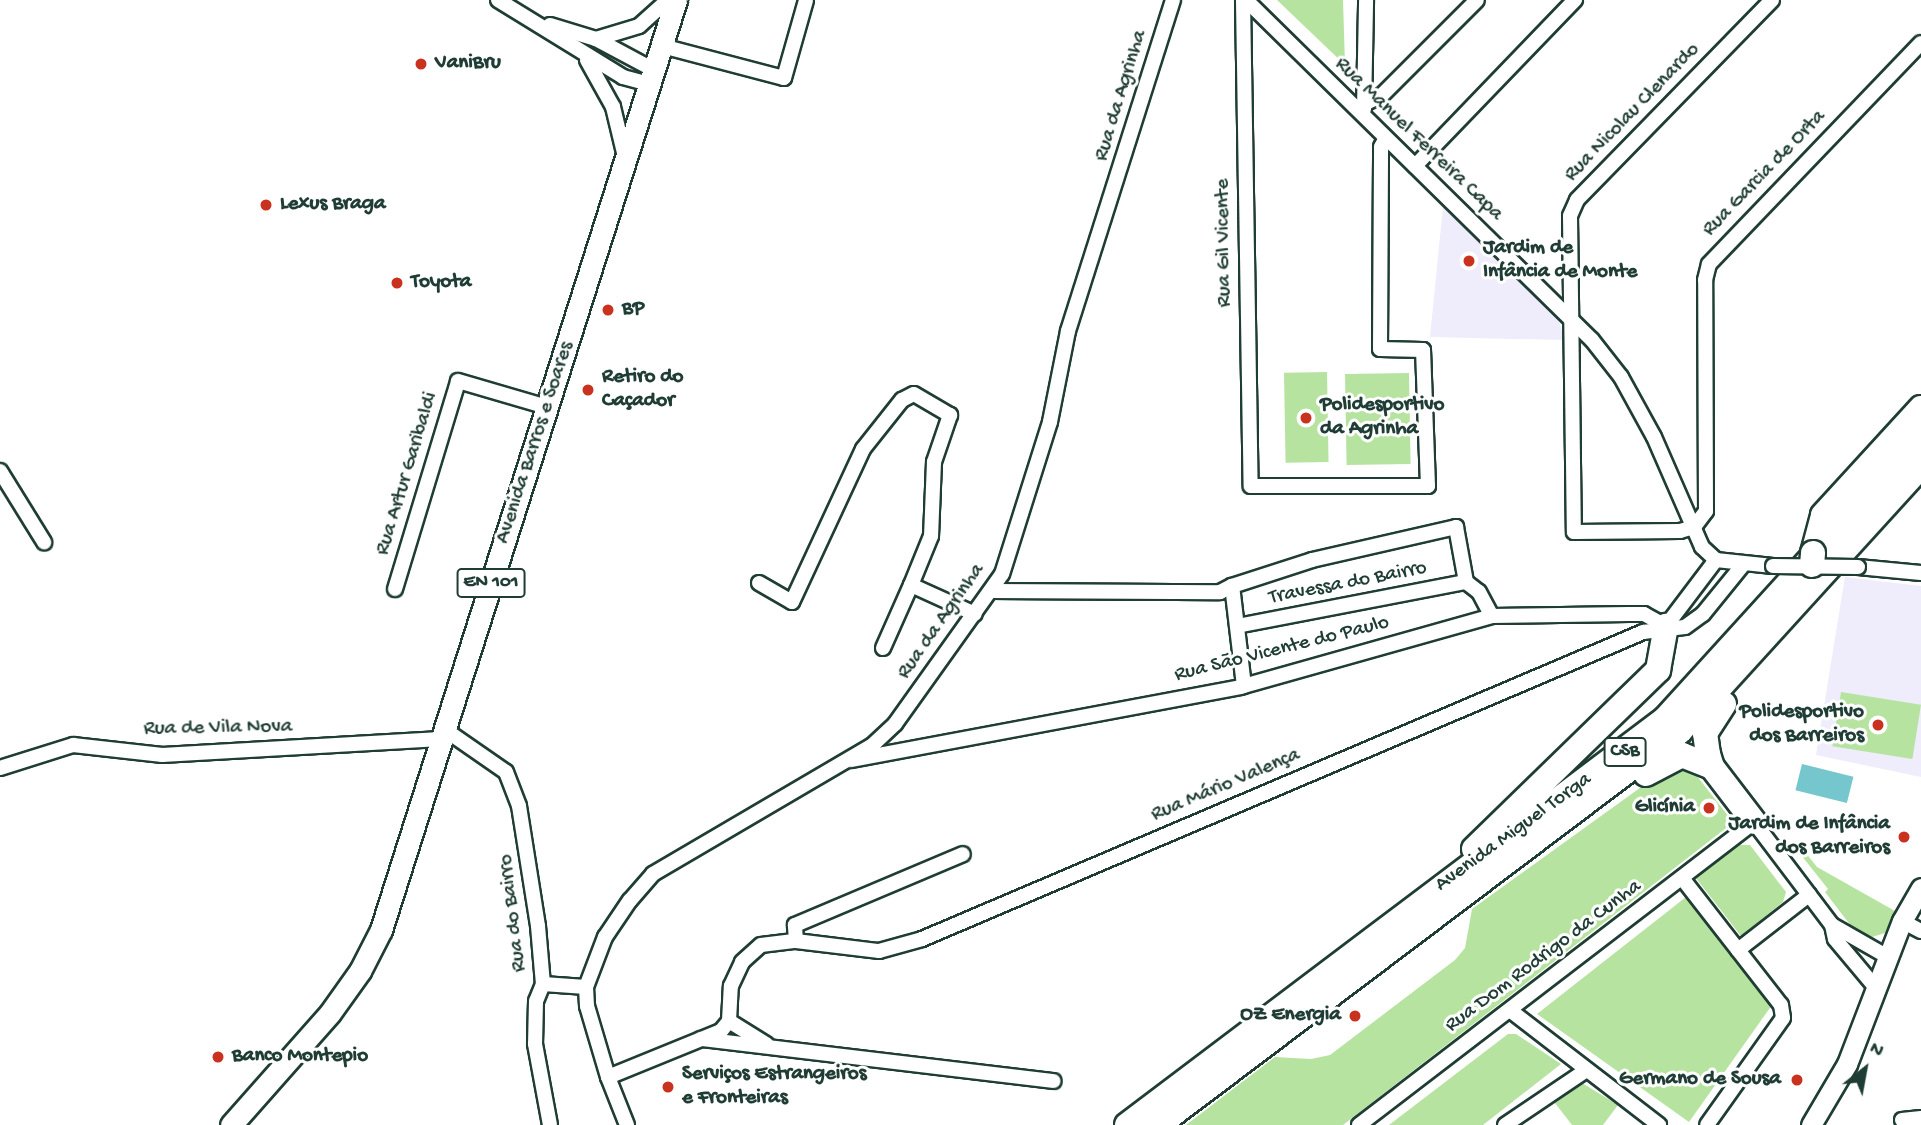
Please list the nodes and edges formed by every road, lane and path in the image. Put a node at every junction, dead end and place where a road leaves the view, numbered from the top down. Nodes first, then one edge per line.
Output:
1 (498, 0) edge
2 (668, 0) edge
3 (676, 0) edge
4 (806, 0) edge
5 (1173, 0) edge
6 (1245, 0) edge
7 (1366, 0) edge
8 (1477, 0) edge
9 (1575, 0) edge
10 (1772, 0) edge
11 (525, 6) edge
12 (537, 21) junction
13 (596, 39) junction
14 (1921, 43) edge
15 (662, 46) junction
16 (579, 51) junction
17 (652, 77) junction
18 (1364, 111) junction
19 (1386, 138) junction
20 (626, 159) junction
21 (1415, 166) junction
22 (1569, 317) junction
23 (547, 407) junction
24 (1921, 408) edge
25 (1921, 438) edge
26 (1921, 466) edge
27 (0, 471) edge
28 (1694, 527) junction
29 (44, 542) dead end
30 (1716, 560) junction
31 (1812, 561) junction
32 (1742, 566) junction
33 (1921, 573) edge
34 (1466, 582) junction
35 (759, 583) dead end
36 (911, 585) junction
37 (1232, 586) junction
38 (395, 589) dead end
39 (991, 591) junction
40 (975, 614) junction
41 (1492, 615) junction
42 (1237, 626) junction
43 (1666, 626) junction
44 (1765, 639) junction
45 (883, 648) dead end
46 (1244, 686) junction
47 (887, 732) junction
48 (443, 734) junction
49 (906, 752) junction
50 (842, 761) junction
51 (1712, 767) junction
52 (0, 768) edge
53 (1563, 821) junction
54 (1754, 822) junction
55 (963, 854) dead end
56 (1682, 878) junction
57 (1921, 887) edge
58 (1436, 890) junction
59 (1809, 895) junction
60 (1902, 921) junction
61 (1832, 925) junction
62 (1921, 931) edge
63 (796, 941) junction
64 (1738, 950) junction
65 (1888, 957) junction
66 (543, 984) junction
67 (586, 987) junction
68 (1876, 988) junction
69 (1511, 1011) junction
70 (729, 1021) junction
71 (700, 1039) junction
72 (778, 1051) junction
73 (1584, 1071) junction
74 (613, 1075) junction
75 (1054, 1082) dead end
76 (1921, 1118) edge
77 (1902, 1120) dead end
78 (231, 1125) edge
79 (550, 1125) edge
80 (627, 1125) edge
81 (1127, 1125) edge
82 (1158, 1125) edge
83 (1359, 1125) edge
84 (1505, 1125) edge
85 (1659, 1125) edge
86 (1707, 1125) edge
87 (1811, 1125) edge

1 - 11 street
2 - 13 street
3 - 15 main road, Avenida Barros e Soares / EN 101
4 - 15 street
5 - 39 street, Rua da Agrinha
6 - 18 street, Rua Manuel Ferreira Capa
6 - 19 street, Rua Gil Vicente
7 - 18 street
8 - 18 street
9 - 21 street
10 - 22 street, Rua Nicolau Clenardo
11 - 12 street
12 - 13 street
12 - 16 street
13 - 17 street
14 - 28 street, Rua Garcia de Orta
15 - 17 main road, Avenida Barros e Soares / EN 101
16 - 17 street
16 - 20 street
17 - 20 main road, Avenida Barros e Soares / EN 101
18 - 19 street, Rua Manuel Ferreira Capa
19 - 21 street, Rua Manuel Ferreira Capa
20 - 23 main road, Avenida Barros e Soares / EN 101
21 - 22 street, Rua Manuel Ferreira Capa
22 - 28 street, Rua Manuel Ferreira Capa
22 - 28 street, Rua Nicolau Clenardo
23 - 38 street, Rua Artur Garibaldi
23 - 48 main road, Avenida Barros e Soares / EN 101
24 - 31 highway
25 - 58 highway, Avenida Miguel Torga / CSB
26 - 44 highway, Avenida Miguel Torga
27 - 29 street
28 - 30 street, Rua Manuel Ferreira Capa
30 - 32 street
30 - 43 street
31 - 32 street, bridge
31 - 33 street, bridge
32 - 43 street, Rua Mário Valença
34 - 37 street
34 - 41 street
34 - 42 street, Travessa do Bairro
35 - 36 street
36 - 40 street
36 - 45 street
37 - 39 street
37 - 42 street
39 - 40 street, Rua da Agrinha
40 - 47 street, Rua da Agrinha
41 - 43 street, Rua São Vicente do Paulo
41 - 46 street, Rua São Vicente do Paulo
42 - 46 street
43 - 58 highway
43 - 63 street, Rua Mário Valença
44 - 51 highway
44 - 53 highway, Avenida Miguel Torga / CSB
46 - 49 street, Rua São Vicente do Paulo
47 - 49 street
47 - 50 street, Rua da Agrinha
48 - 52 street, Rua de Vila Nova
48 - 66 street, Rua do Bairro
48 - 78 main road, Avenida Barros e Soares / EN 101
49 - 50 street, Rua São Vicente do Paulo
50 - 67 street, Rua da Agrinha
51 - 53 highway
51 - 54 highway
53 - 82 highway, Avenida Miguel Torga / CSB
54 - 56 street, Rua Dom Rodrigo da Cunha
54 - 59 street
55 - 63 street
56 - 64 street
56 - 69 street, Rua Dom Rodrigo da Cunha
57 - 60 street
58 - 81 highway, Avenida Miguel Torga / CSB
59 - 61 street
59 - 64 street
60 - 62 street
60 - 65 street
61 - 65 street
61 - 68 street
63 - 70 street, Rua Mário Valença
64 - 86 street
65 - 68 street
66 - 67 street
66 - 79 street, Rua do Bairro
67 - 74 street, Rua da Agrinha
68 - 87 street
69 - 73 street
69 - 83 street, Rua Dom Rodrigo da Cunha
70 - 71 street
70 - 72 street
71 - 72 street
71 - 74 street
72 - 75 street
73 - 84 street
73 - 85 street
74 - 80 street
76 - 77 street

